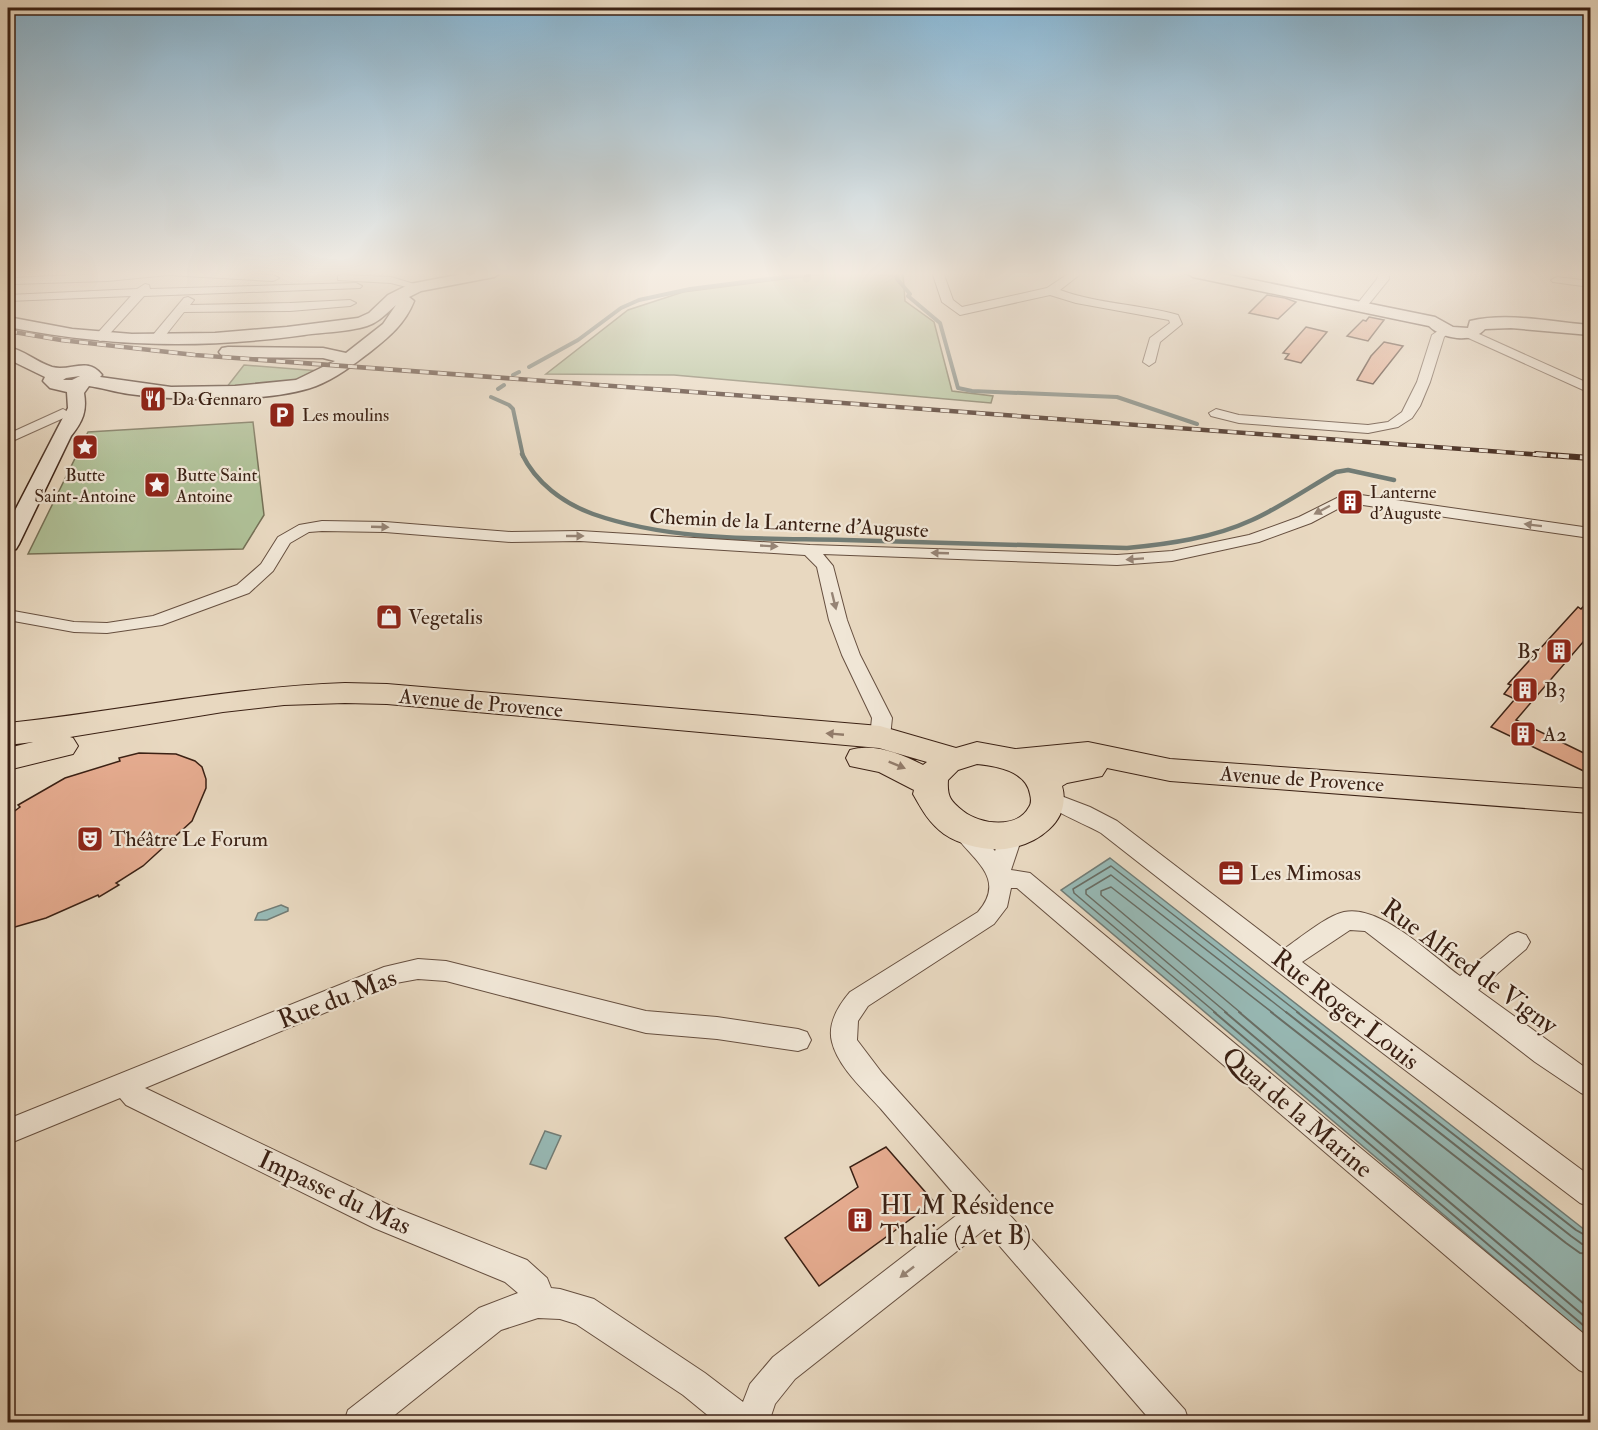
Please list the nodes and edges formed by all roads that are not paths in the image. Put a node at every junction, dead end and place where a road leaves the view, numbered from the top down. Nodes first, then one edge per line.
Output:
1 (128, 339) edge
2 (132, 339) junction
3 (139, 339) edge
4 (377, 339) edge
5 (1157, 339) edge
6 (1437, 339) edge
7 (1491, 339) edge
8 (8, 352) edge
9 (349, 359) junction
10 (1149, 362) dead end
11 (61, 380) junction
12 (85, 382) junction
13 (108, 385) junction
14 (1590, 389) edge
15 (70, 410) junction
16 (1216, 412) dead end
17 (62, 435) junction
18 (8, 439) edge
19 (1590, 534) edge
20 (8, 544) edge
21 (810, 550) junction
22 (8, 615) edge
23 (8, 734) edge
24 (880, 738) junction
25 (8, 759) edge
26 (953, 759) junction
27 (1016, 760) junction
28 (930, 785) junction
29 (1590, 801) edge
30 (1036, 809) junction
31 (1590, 815) edge
32 (961, 828) junction
33 (999, 877) junction
34 (1518, 942) dead end
35 (1284, 961) junction
36 (1460, 990) junction
37 (798, 1040) dead end
38 (124, 1083) junction
39 (1590, 1085) edge
40 (8, 1132) edge
41 (1590, 1193) edge
42 (986, 1210) junction
43 (538, 1304) junction
44 (1590, 1359) edge
45 (360, 1422) edge
46 (753, 1422) edge
47 (1173, 1422) edge

1 - 2 street
2 - 3 street
2 - 9 street
4 - 9 street
5 - 10 street
6 - 16 street
7 - 14 street
8 - 11 street
9 - 13 street
11 - 12 street
11 - 15 street
12 - 13 street
12 - 15 street
13 - 15 street
15 - 17 street
15 - 18 street
17 - 18 street
17 - 20 street
19 -> 21 street, Chemin de la Lanterne d'Auguste
22 -> 21 street, Chemin de la Lanterne d'Auguste
21 -> 24 street
24 -> 23 main road, Avenue de Provence
24 - 26 main road, Avenue de Provence
25 -> 28 main road, Avenue de Provence
26 - 27 main road
26 - 28 main road
27 - 29 main road, Avenue de Provence
27 - 30 main road
28 - 32 main road
30 - 31 main road, Avenue de Provence
30 - 32 main road
30 - 33 street
30 - 35 street, Rue Roger Louis
32 - 33 street
33 - 42 street
33 - 44 street, Quai de la Marine
34 - 36 street
35 - 36 street, Rue Alfred de Vigny
35 - 41 street, Rue Roger Louis
36 - 39 street, Rue Alfred de Vigny
37 - 38 street, Rue du Mas
38 - 40 street, Rue du Mas
38 - 43 street, Impasse du Mas
42 -> 46 street
42 - 47 street
43 - 45 street
43 - 46 street

